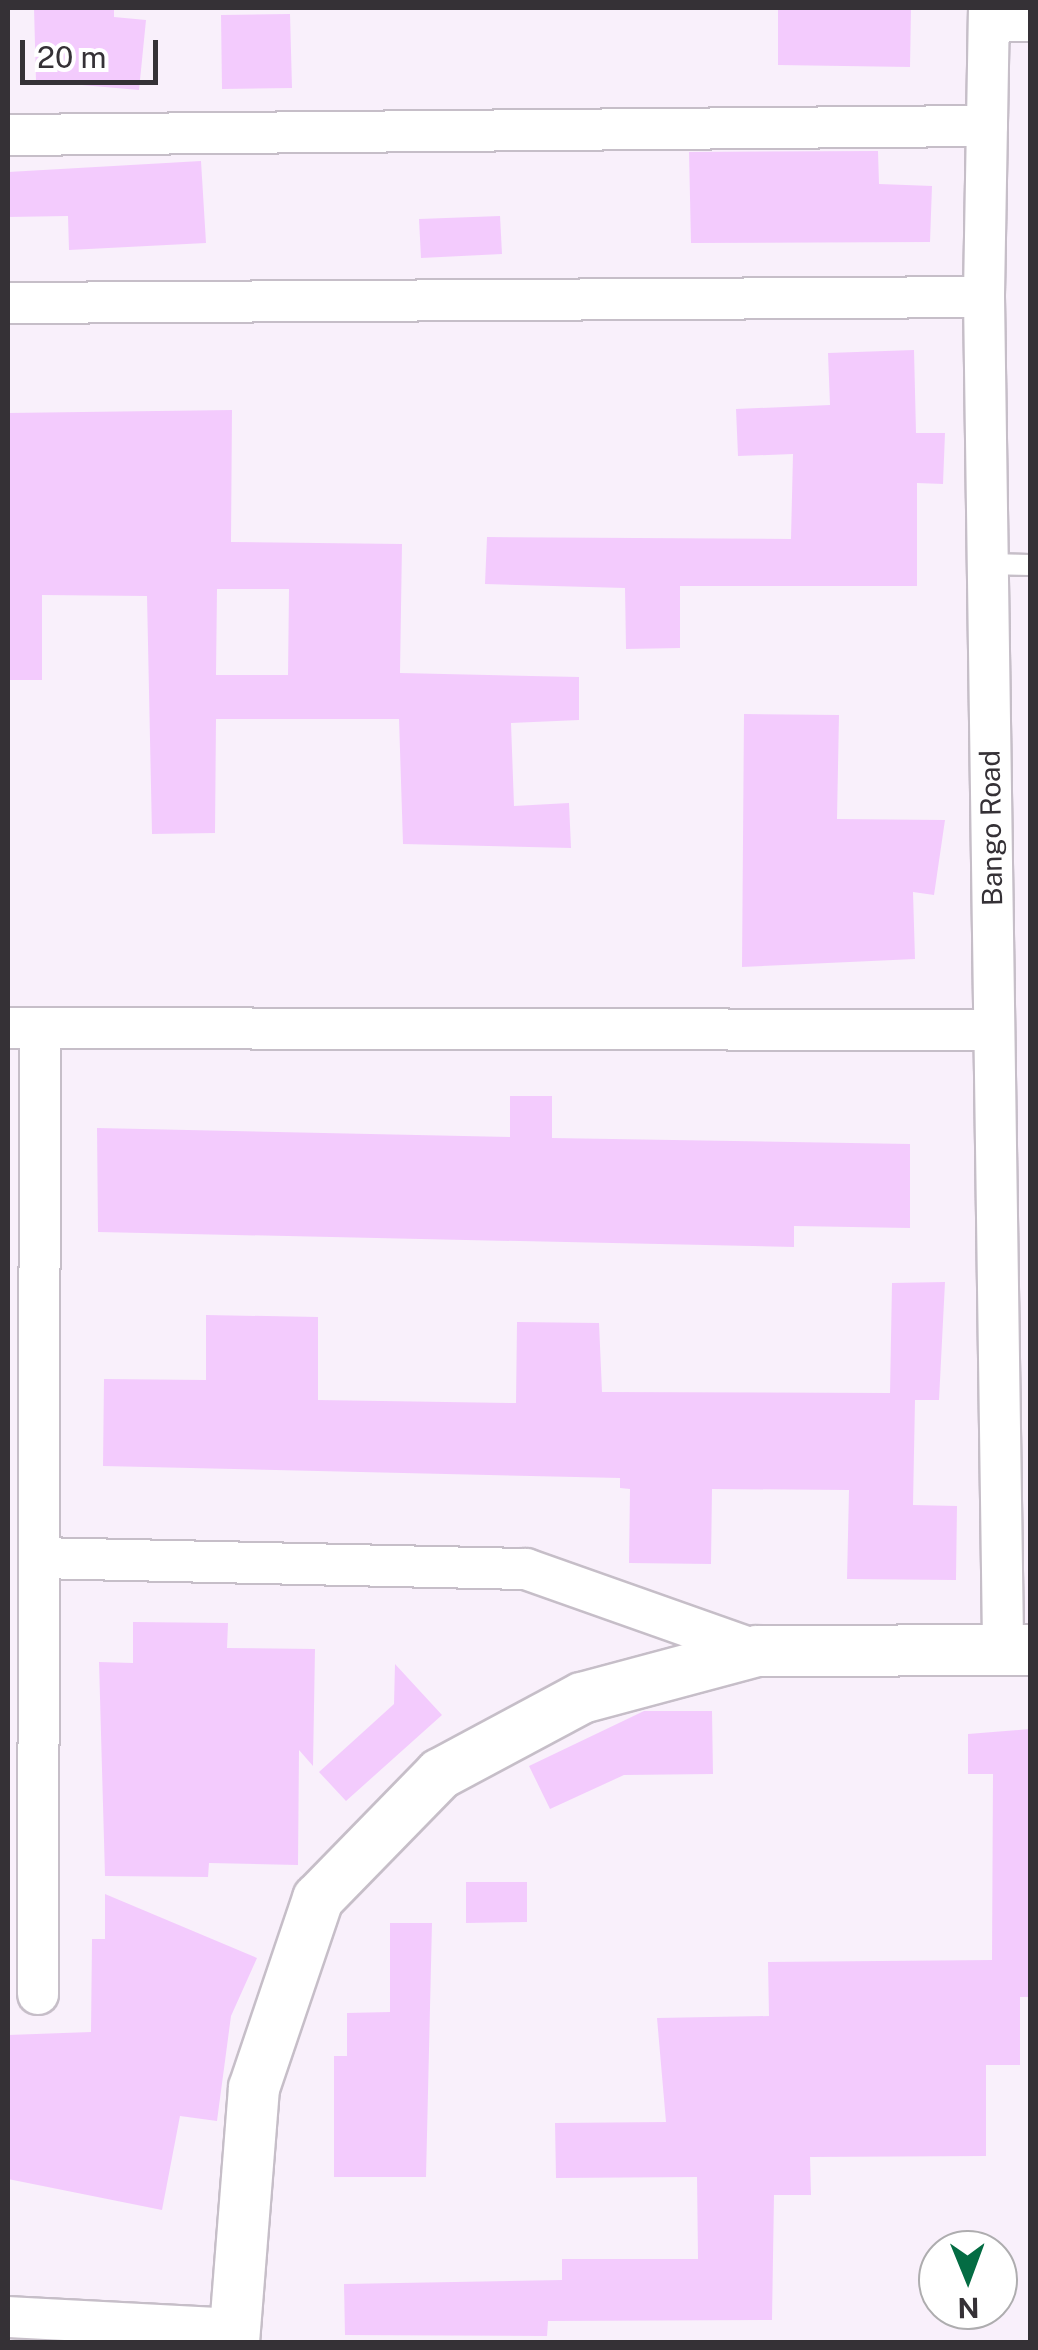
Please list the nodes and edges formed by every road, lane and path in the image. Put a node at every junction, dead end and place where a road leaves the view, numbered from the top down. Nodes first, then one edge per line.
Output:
1 (989, 15) edge
2 (1030, 21) edge
3 (988, 126) junction
4 (8, 135) edge
5 (984, 297) junction
6 (8, 303) edge
7 (988, 564) junction
8 (1030, 565) edge
9 (24, 1028) edge
10 (993, 1030) junction
11 (39, 1558) junction
12 (1017, 1650) edge
13 (757, 1651) junction
14 (38, 1994) dead end
15 (8, 2318) edge
16 (234, 2336) edge

1 - 2 street
1 - 3 street, Bango Road
3 - 4 street
3 - 5 street, Bango Road
5 - 6 street
5 - 7 street, Bango Road
7 - 8 lane
7 - 10 street, Bango Road
9 - 10 street
9 - 11 street
10 - 12 street, Bango Road
11 - 13 street
11 - 14 street
12 - 13 street
13 - 16 street
15 - 16 street

